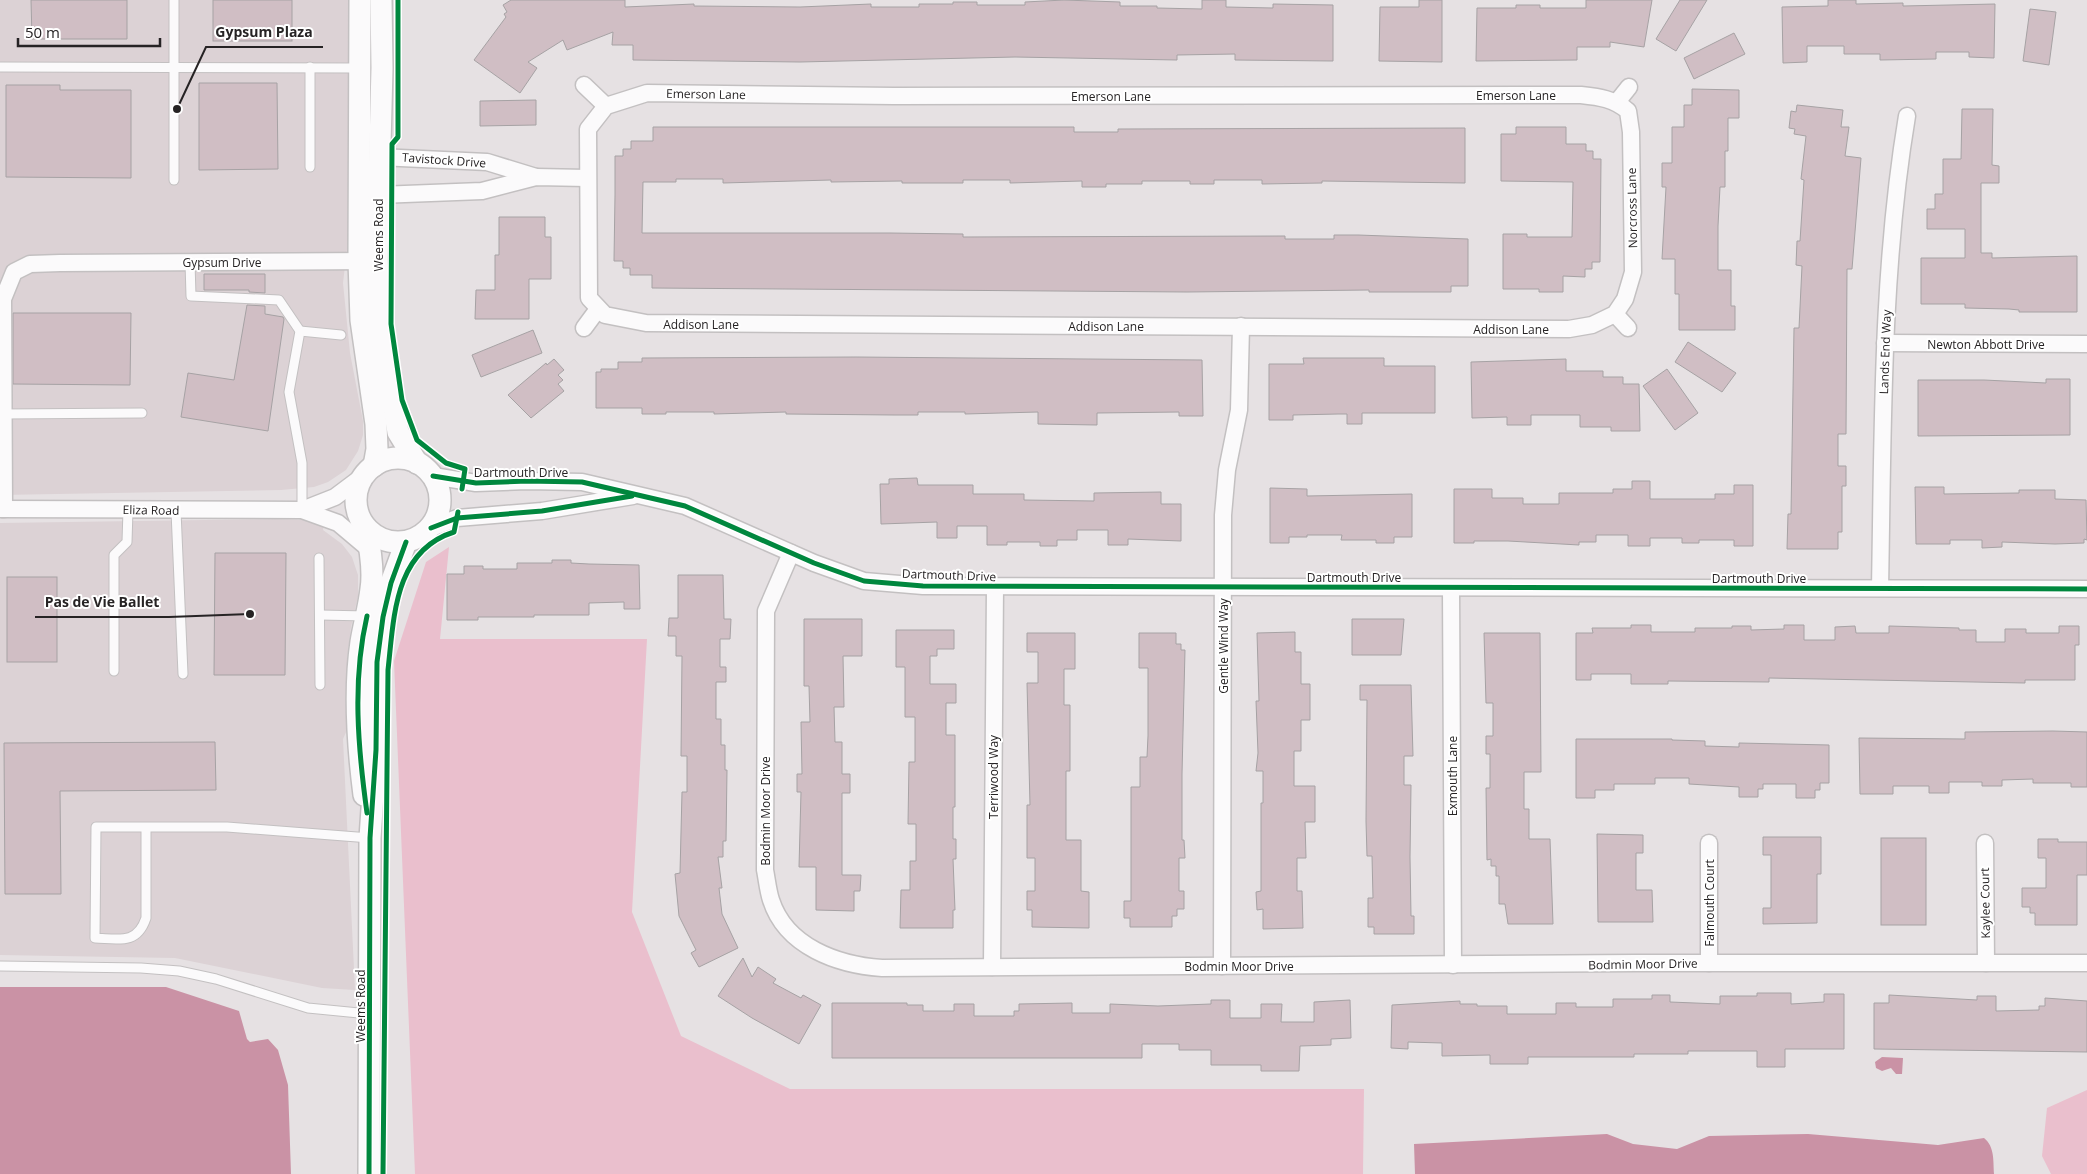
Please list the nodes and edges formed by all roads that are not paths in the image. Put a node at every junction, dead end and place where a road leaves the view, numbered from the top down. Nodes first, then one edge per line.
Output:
1 (174, 0) edge
2 (360, 0) edge
3 (381, 0) edge
4 (0, 67) edge
5 (174, 67) junction
6 (310, 67) junction
7 (359, 68) junction
8 (584, 85) dead end
9 (1629, 87) dead end
10 (1617, 102) junction
11 (606, 106) junction
12 (1907, 116) dead end
13 (379, 157) junction
14 (310, 167) dead end
15 (536, 177) junction
16 (587, 178) junction
17 (174, 180) dead end
18 (378, 195) junction
19 (368, 261) junction
20 (190, 262) junction
21 (598, 309) junction
22 (1615, 314) junction
23 (1241, 326) junction
24 (584, 328) dead end
25 (1628, 328) dead end
26 (300, 331) junction
27 (341, 336) dead end
28 (1885, 343) junction
29 (2087, 344) edge
30 (142, 413) dead end
31 (3, 414) junction
32 (425, 469) junction
33 (368, 471) junction
34 (637, 495) junction
35 (2, 508) edge
36 (128, 510) junction
37 (302, 510) junction
38 (176, 511) junction
39 (366, 528) junction
40 (431, 528) junction
41 (406, 542) junction
42 (370, 550) junction
43 (791, 553) junction
44 (319, 558) dead end
45 (995, 587) junction
46 (1223, 587) junction
47 (1451, 588) junction
48 (1880, 588) junction
49 (2087, 589) edge
50 (320, 615) junction
51 (366, 616) junction
52 (114, 671) dead end
53 (183, 674) dead end
54 (320, 685) dead end
55 (146, 827) junction
56 (370, 838) junction
57 (1709, 843) dead end
58 (1985, 843) dead end
59 (1709, 963) junction
60 (1986, 963) junction
61 (2087, 963) edge
62 (1453, 965) junction
63 (0, 966) edge
64 (1222, 966) junction
65 (992, 967) junction
66 (370, 1014) junction
67 (369, 1174) edge

1 - 5 lane
2 - 7 street, Weems Road
3 - 13 street, Weems Road
4 - 5 lane
5 - 6 lane
5 - 17 lane
6 - 7 lane
6 - 14 lane
7 - 19 street, Weems Road
8 - 11 street
9 - 10 street
10 - 11 street, Emerson Lane
10 - 22 street, Norcross Lane
11 - 16 street
12 - 28 street, Lands End Way
13 - 15 street, Tavistock Drive
13 - 18 street, Weems Road
15 - 16 street, Tavistock Drive
15 - 18 street, Tavistock Drive
16 - 21 street
18 - 19 street, Weems Road
19 - 20 street, Gypsum Drive
19 - 32 street, Weems Road
19 - 33 street, Weems Road
20 - 26 lane
20 - 31 street, Gypsum Drive
21 - 23 street, Addison Lane
21 - 24 street
22 - 23 street, Addison Lane
22 - 25 street
23 - 46 street, Gentle Wind Way
26 - 27 lane
26 - 37 lane
28 - 29 street, Newton Abbott Drive
28 - 48 street, Lands End Way
30 - 31 lane
31 - 35 street, Gypsum Drive
32 - 33 street
32 - 34 street, Dartmouth Drive
32 - 40 street
33 - 37 street, Eliza Road
33 - 39 street
34 - 40 street, Dartmouth Drive
34 - 43 street, Dartmouth Drive
35 - 36 street, Eliza Road
36 - 38 street, Eliza Road
36 - 52 lane
37 - 38 street, Eliza Road
37 - 42 street, Eliza Road
38 - 53 lane
39 - 41 street
39 - 42 street, Weems Road
40 - 41 street
41 - 56 street, Weems Road
42 - 51 street, Weems Road
43 - 45 street, Dartmouth Drive
43 - 65 street, Bodmin Moor Drive
44 - 50 lane
45 - 46 street, Dartmouth Drive
45 - 65 street, Terriwood Way
46 - 47 street, Dartmouth Drive
46 - 64 street, Gentle Wind Way
47 - 48 street, Dartmouth Drive
47 - 62 street, Exmouth Lane
48 - 49 street, Dartmouth Drive
50 - 51 lane
50 - 54 lane
51 - 56 street, Weems Road
55 - 55 lane
55 - 56 lane
56 - 66 street, Weems Road
57 - 59 street, Falmouth Court
58 - 60 street, Kaylee Court
59 - 60 street, Bodmin Moor Drive
59 - 62 street, Bodmin Moor Drive
60 - 61 street, Bodmin Moor Drive
62 - 64 street, Bodmin Moor Drive
63 - 66 lane
64 - 65 street, Bodmin Moor Drive
66 - 67 street, Weems Road

